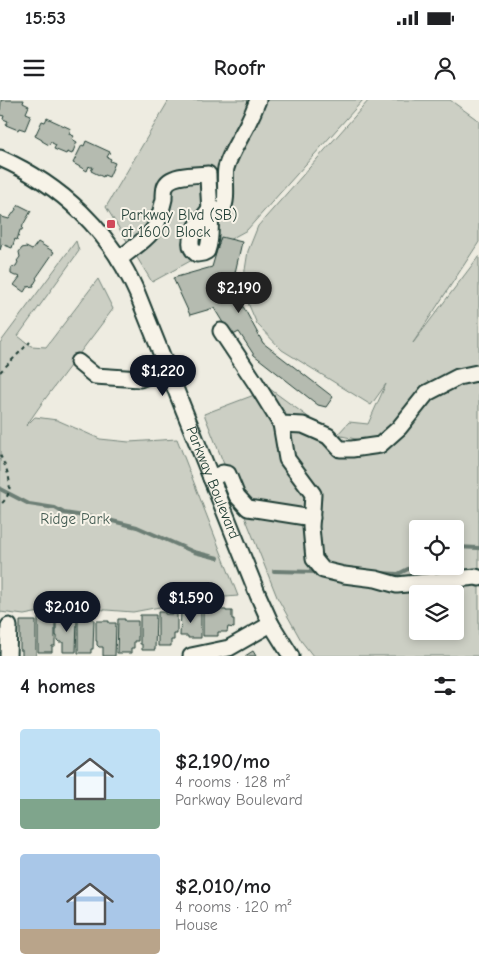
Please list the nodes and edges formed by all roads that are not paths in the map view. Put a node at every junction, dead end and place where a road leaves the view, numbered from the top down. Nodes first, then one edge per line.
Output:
1 (258, 100) edge
2 (0, 158) edge
3 (119, 259) junction
4 (221, 331) dead end
5 (78, 362) dead end
6 (168, 368) junction
7 (479, 374) edge
8 (282, 424) junction
9 (211, 478) junction
10 (312, 518) junction
11 (479, 578) edge
12 (271, 624) junction
13 (9, 626) dead end
14 (8, 656) edge
15 (191, 656) edge
16 (291, 656) edge

1 - 3 street
2 - 3 street, Parkway Boulevard
3 - 6 street, Parkway Boulevard
4 - 8 street
5 - 6 street
6 - 9 street, Parkway Boulevard
7 - 8 street
8 - 10 street
9 - 10 street
9 - 12 street, Parkway Boulevard
10 - 11 street
12 - 15 street
12 - 16 street, Parkway Boulevard
13 - 14 street

